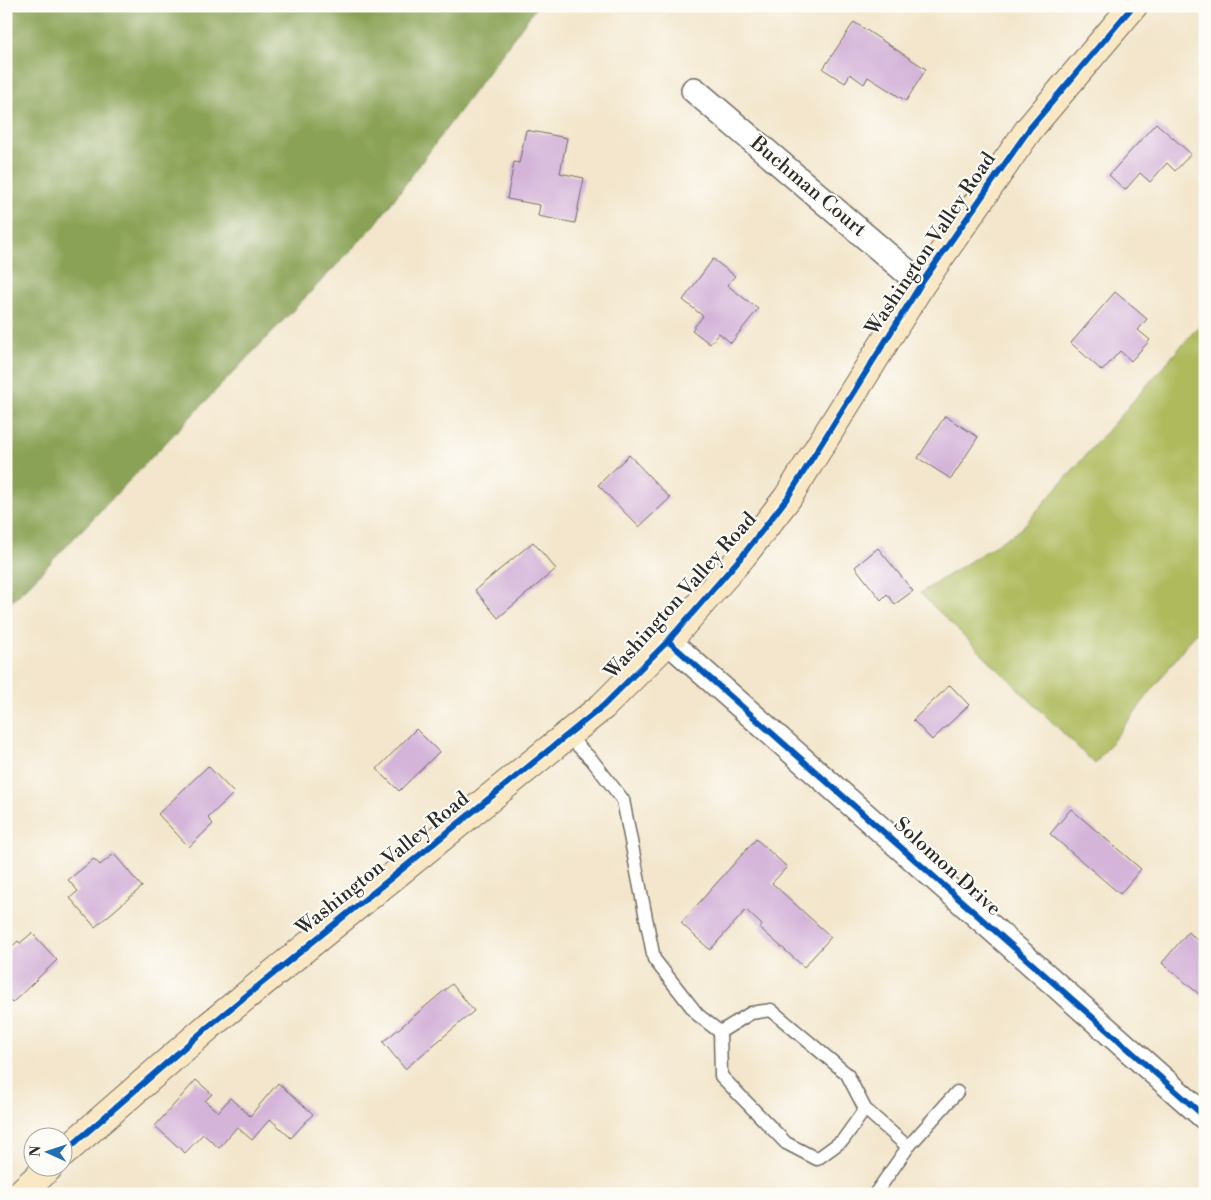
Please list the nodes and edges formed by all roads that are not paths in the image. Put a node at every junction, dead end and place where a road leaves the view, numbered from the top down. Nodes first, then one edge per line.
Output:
1 (1133, 6) edge
2 (694, 90) dead end
3 (921, 284) junction
4 (668, 641) junction
5 (567, 735) junction
6 (720, 1032) junction
7 (957, 1092) dead end
8 (865, 1109) junction
9 (1205, 1117) edge
10 (72, 1145) edge
11 (908, 1147) junction
12 (37, 1178) edge
13 (20, 1194) edge
14 (875, 1194) edge

1 - 3 street, Washington Valley Road
2 - 3 street, Buchman Court
3 - 4 street, Washington Valley Road
4 - 5 street, Washington Valley Road
4 - 9 street, Solomon Drive
5 - 6 lane
5 - 10 street, Washington Valley Road
6 - 8 lane
6 - 8 lane
7 - 11 lane
8 - 11 lane
11 - 14 lane
12 - 13 street

